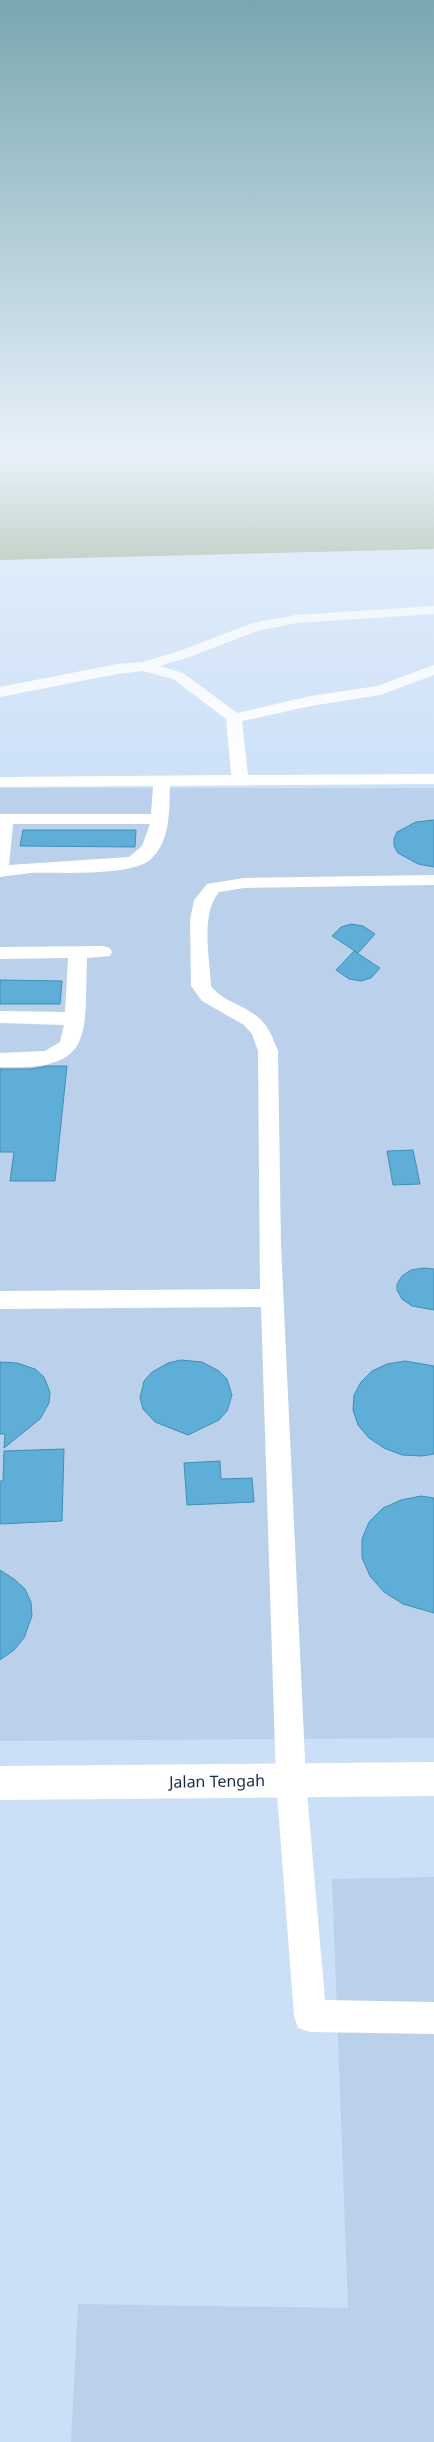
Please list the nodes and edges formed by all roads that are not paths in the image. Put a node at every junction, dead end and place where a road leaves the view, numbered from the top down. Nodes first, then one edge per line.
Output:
1 (434, 610) edge
2 (144, 666) junction
3 (434, 670) edge
4 (0, 692) edge
5 (234, 718) junction
6 (434, 779) edge
7 (240, 780) junction
8 (162, 781) junction
9 (0, 782) edge
10 (3, 819) edge
11 (160, 820) junction
12 (0, 870) edge
13 (434, 880) edge
14 (102, 952) dead end
15 (0, 953) edge
16 (78, 953) junction
17 (0, 1017) edge
18 (75, 1019) junction
19 (0, 1060) edge
20 (272, 1298) junction
21 (0, 1300) edge
22 (434, 1779) edge
23 (291, 1780) junction
24 (0, 1783) edge
25 (434, 2018) edge

1 - 2 street
2 - 4 street
2 - 5 street
3 - 5 street
5 - 7 street
6 - 7 street
7 - 8 street
8 - 9 street
8 - 11 street
10 - 11 street
10 - 12 street
11 - 12 street
13 - 20 street
14 - 16 street
15 - 16 street
16 - 18 street
17 - 18 street
18 - 19 street
20 - 21 street
20 - 23 street
22 - 23 main road, Jalan Tengah
23 - 24 main road, Jalan Tengah
23 - 25 street

